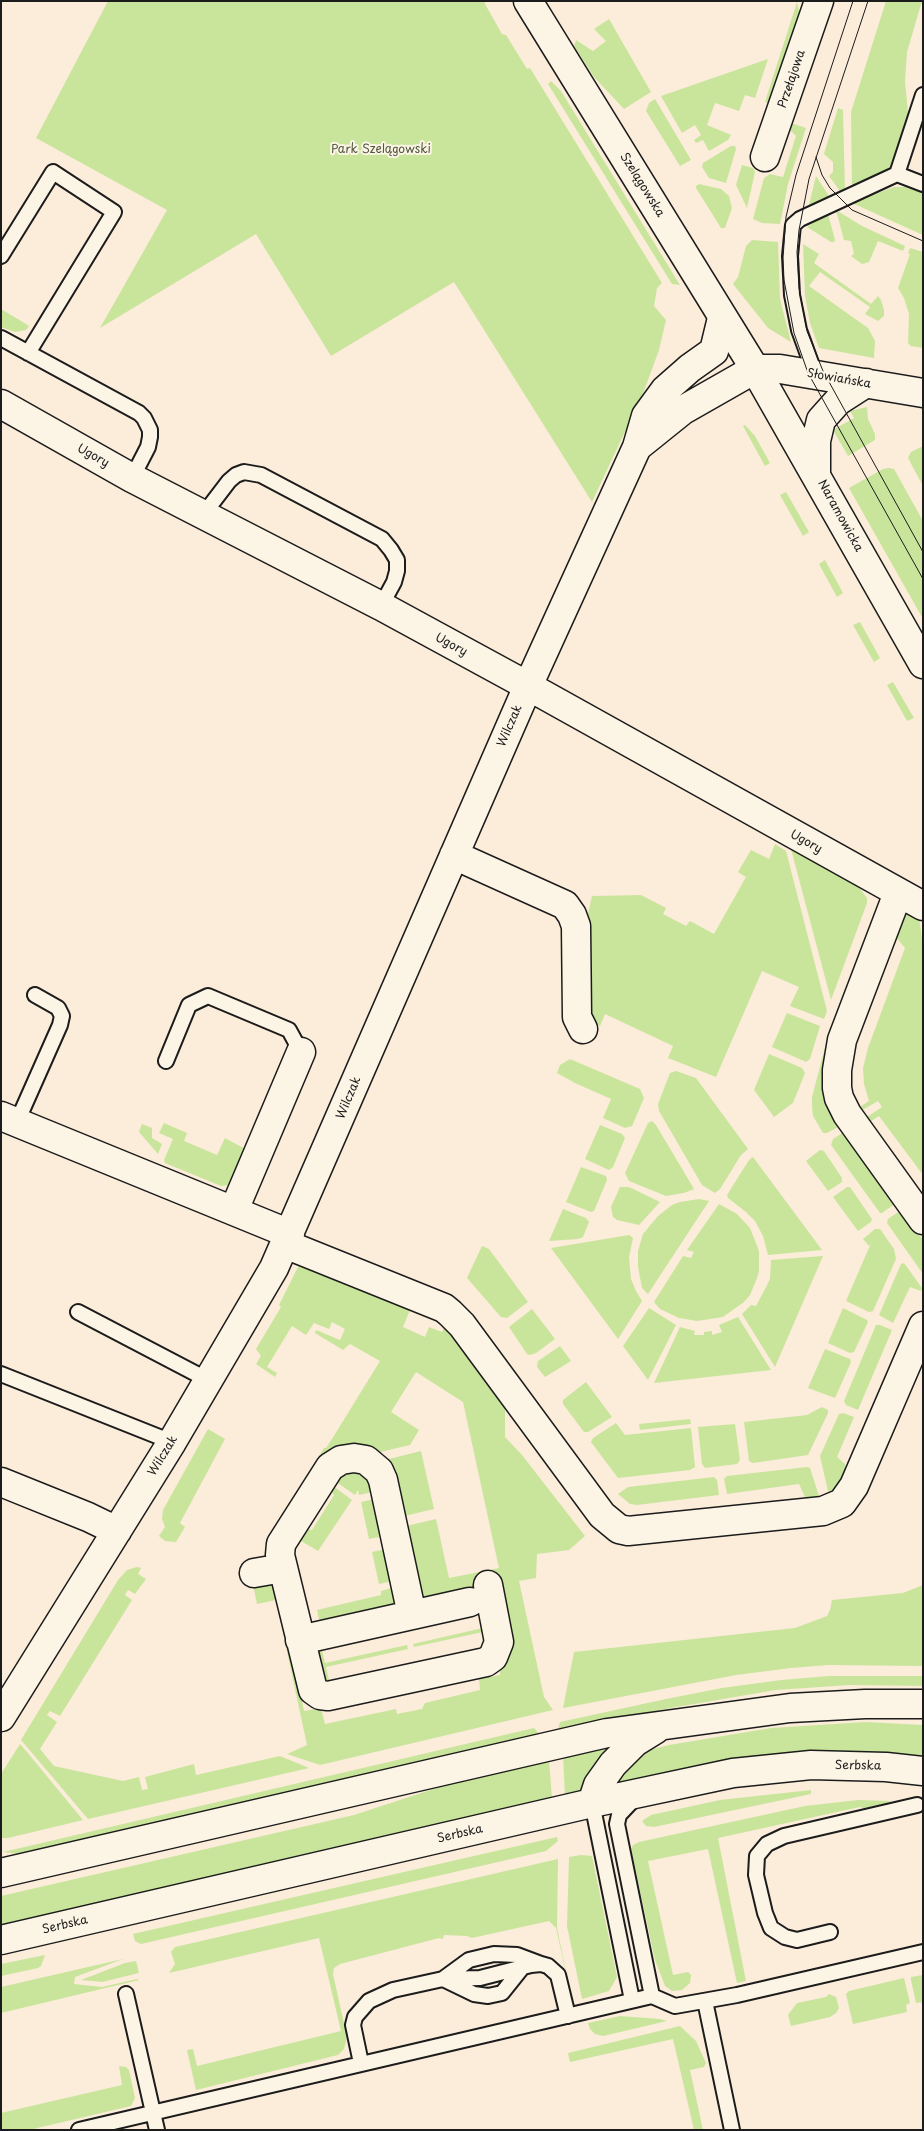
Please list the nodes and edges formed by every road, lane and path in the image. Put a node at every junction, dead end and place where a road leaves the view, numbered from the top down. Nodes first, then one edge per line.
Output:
1 (528, 1) edge
2 (819, 1) edge
3 (923, 95) edge
4 (765, 157) dead end
5 (897, 174) junction
6 (923, 184) edge
7 (1, 256) edge
8 (722, 318) junction
9 (1, 338) edge
10 (714, 351) junction
11 (28, 353) junction
12 (755, 369) junction
13 (815, 374) junction
14 (866, 383) junction
15 (923, 392) edge
16 (1, 404) edge
17 (637, 447) junction
18 (816, 474) junction
19 (132, 478) junction
20 (203, 515) junction
21 (381, 606) junction
22 (923, 664) edge
23 (528, 686) junction
24 (454, 855) junction
25 (898, 893) junction
26 (923, 906) edge
27 (35, 995) dead end
28 (583, 1029) dead end
29 (302, 1052) joint
30 (166, 1061) dead end
31 (9, 1119) edge
32 (234, 1210) junction
33 (923, 1220) edge
34 (288, 1239) junction
35 (78, 1312) dead end
36 (923, 1326) edge
37 (1, 1374) edge
38 (208, 1380) junction
39 (172, 1442) junction
40 (1, 1482) edge
41 (116, 1531) junction
42 (284, 1568) junction
43 (254, 1573) dead end
44 (412, 1615) junction
45 (300, 1640) junction
46 (923, 1704) edge
47 (1, 1717) edge
48 (664, 1725) junction
49 (923, 1771) edge
50 (642, 1792) junction
51 (592, 1803) junction
52 (919, 1808) edge
53 (1, 1864) edge
54 (40, 1864) junction
55 (1, 1873) edge
56 (830, 1932) dead end
57 (1, 1940) edge
58 (923, 1952) edge
59 (541, 1964) junction
60 (522, 1968) junction
61 (443, 1979) junction
62 (126, 1994) dead end
63 (652, 1996) junction
64 (632, 2000) junction
65 (705, 2001) junction
66 (568, 2016) junction
67 (361, 2063) junction
68 (153, 2112) junction
69 (79, 2130) edge
70 (157, 2130) edge
71 (732, 2130) edge

1 - 8 street, Szelągowska
2 - 4 street, Przełajowa
3 - 5 lane
5 - 6 lane
5 - 13 lane
7 - 11 lane
8 - 10 street
8 - 12 street, Szelągowska
9 - 11 lane
10 - 12 street
10 - 17 street, Wilczak
11 - 19 lane
12 - 13 street, Słowiańska
12 - 17 street, Wilczak
12 - 18 street, Naramowicka
13 - 14 street, Słowiańska
14 - 15 street, Słowiańska
14 - 18 street
16 - 19 street, Ugory
17 - 23 street, Wilczak
18 - 22 street, Naramowicka
19 - 20 street, Ugory
20 - 21 street, Ugory
20 - 21 lane
21 - 23 street, Ugory
23 - 24 street, Wilczak
23 - 25 street, Ugory
24 - 28 street
24 - 34 street, Wilczak
25 - 26 street, Ugory
25 - 33 street
27 - 31 lane
29 - 30 lane
29 - 32 street
31 - 32 street
32 - 34 street
34 - 36 street
34 - 38 street, Wilczak
35 - 38 lane
37 - 39 lane
38 - 39 street, Wilczak
39 - 41 street, Wilczak
40 - 41 street
41 - 47 street, Wilczak
42 - 43 street
42 - 44 street
42 - 45 street
44 - 45 street
44 - 45 street
46 - 48 street
48 - 51 street
48 - 54 street
49 - 50 street, Serbska
50 - 51 street, Serbska
50 - 63 lane
51 - 57 street, Serbska
51 - 64 lane
52 - 56 lane
53 - 54 street
54 - 55 street
58 - 65 lane
59 - 60 lane
59 - 61 lane
59 - 66 lane
60 - 61 lane
60 - 61 lane
61 - 67 lane
62 - 68 lane
63 - 64 lane
63 - 65 lane
64 - 66 lane
65 - 71 lane
66 - 67 lane
67 - 68 lane
68 - 69 lane
68 - 70 lane

